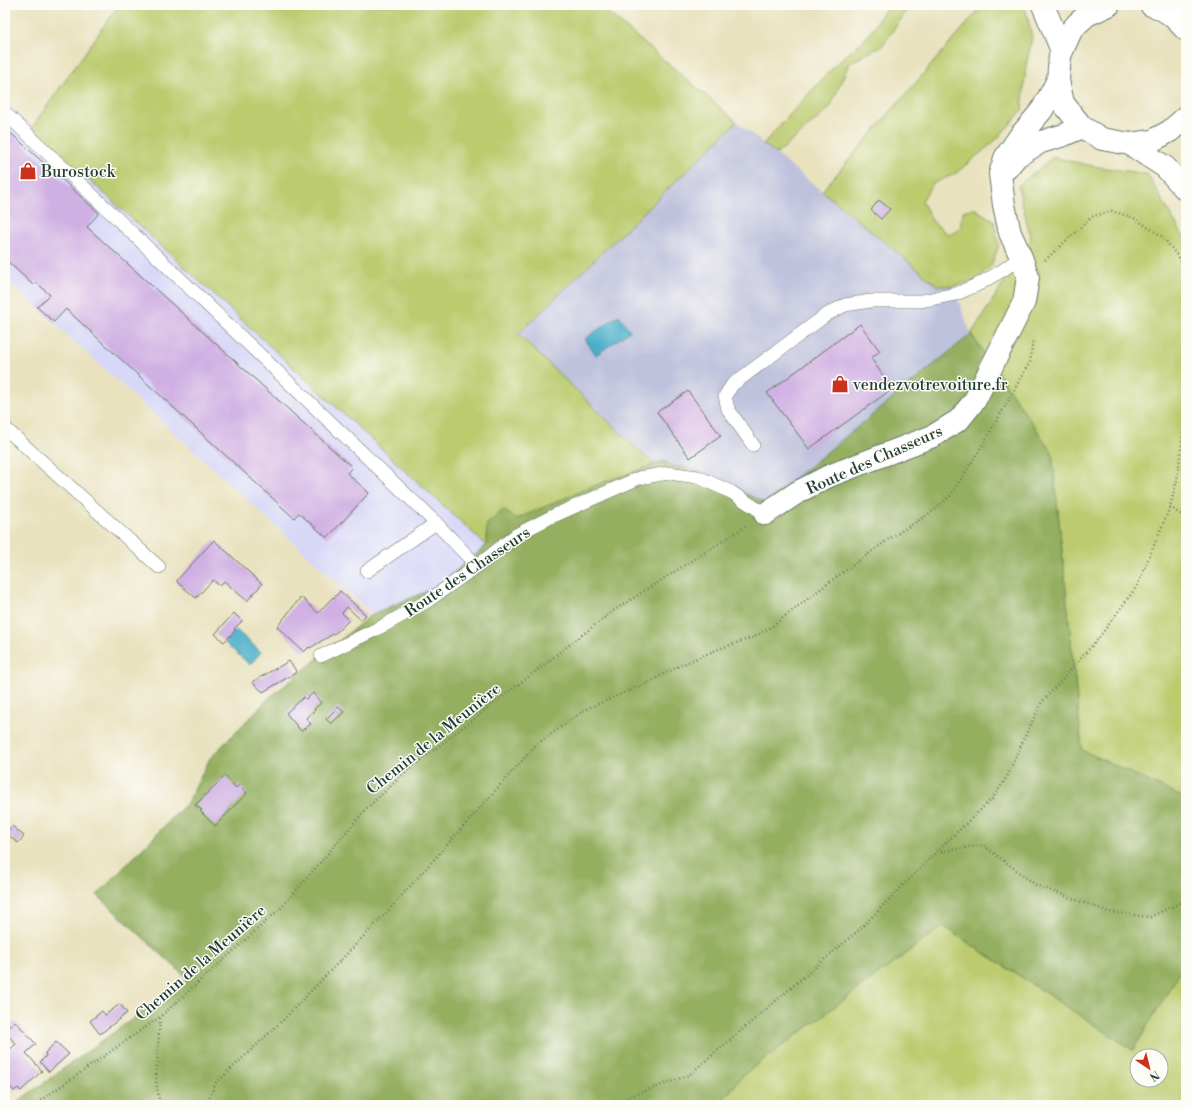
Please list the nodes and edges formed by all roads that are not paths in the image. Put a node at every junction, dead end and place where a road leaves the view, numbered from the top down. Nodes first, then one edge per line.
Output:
1 (1043, 5) edge
2 (1151, 5) edge
3 (1185, 5) edge
4 (1105, 6) edge
5 (1184, 28) edge
6 (1062, 51) junction
7 (1058, 80) junction
8 (5, 113) edge
9 (1186, 120) edge
10 (1082, 126) junction
11 (1130, 144) junction
12 (1000, 174) junction
13 (1186, 190) edge
14 (1021, 257) junction
15 (5, 428) edge
16 (753, 445) dead end
17 (765, 514) joint
18 (436, 523) junction
19 (477, 566) junction
20 (159, 567) dead end
21 (367, 571) dead end
22 (321, 656) dead end

1 - 6 street
2 - 5 street
3 - 5 street
4 - 6 street
6 - 7 street
7 - 10 street
7 - 12 street, Route des Chasseurs
8 - 18 lane
9 - 11 street
10 - 11 street
10 - 12 street
11 - 13 street
12 - 14 street, Route des Chasseurs
14 - 16 lane
14 - 17 street, Route des Chasseurs
15 - 20 lane
17 - 19 lane, Route des Chasseurs
18 - 19 lane
18 - 21 lane
19 - 22 lane, Route des Chasseurs

